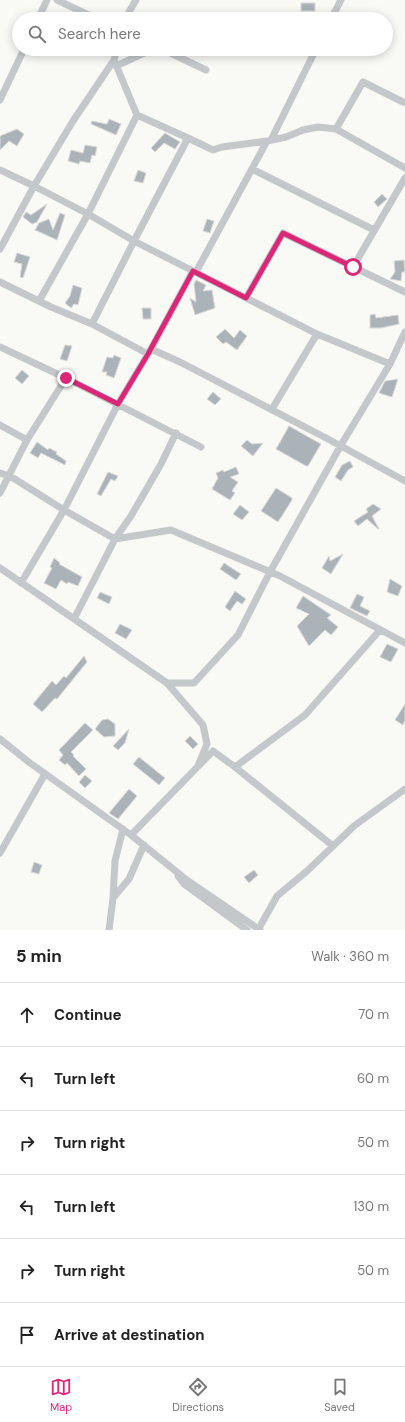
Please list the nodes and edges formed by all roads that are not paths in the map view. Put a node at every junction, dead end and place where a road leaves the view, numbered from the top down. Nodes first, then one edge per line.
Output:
1 (47, 0) edge
2 (57, 0) edge
3 (136, 0) edge
4 (340, 0) edge
5 (41, 12) edge
6 (82, 12) edge
7 (129, 12) edge
8 (334, 12) edge
9 (21, 56) edge
10 (116, 56) edge
11 (134, 56) edge
12 (177, 56) edge
13 (312, 56) edge
14 (115, 63) junction
15 (206, 70) dead end
16 (0, 100) edge
17 (403, 102) dead end
18 (137, 115) junction
19 (336, 129) junction
20 (188, 138) junction
21 (269, 140) junction
22 (405, 168) edge
23 (252, 169) junction
24 (0, 170) edge
25 (405, 178) edge
26 (34, 186) junction
27 (88, 214) junction
28 (374, 230) junction
29 (134, 241) junction
30 (0, 249) edge
31 (353, 267) junction
32 (194, 272) junction
33 (0, 282) edge
34 (405, 292) edge
35 (246, 298) junction
36 (38, 300) junction
37 (92, 324) junction
38 (405, 332) edge
39 (317, 334) junction
40 (0, 347) edge
41 (150, 351) junction
42 (390, 364) junction
43 (66, 378) junction
44 (118, 404) junction
45 (272, 410) junction
46 (0, 425) edge
47 (176, 433) junction
48 (27, 440) junction
49 (341, 445) junction
50 (201, 447) dead end
51 (0, 473) edge
52 (10, 476) junction
53 (405, 481) edge
54 (0, 493) edge
55 (64, 510) junction
56 (115, 539) junction
57 (0, 568) edge
58 (270, 572) junction
59 (21, 583) junction
60 (74, 619) junction
61 (380, 630) junction
62 (405, 643) edge
63 (168, 683) junction
64 (0, 739) edge
65 (198, 766) junction
66 (235, 767) junction
67 (46, 774) junction
68 (405, 789) edge
69 (123, 830) junction
70 (131, 835) junction
71 (144, 845) junction
72 (333, 846) junction
73 (0, 853) edge
74 (174, 869) junction
75 (112, 898) junction
76 (109, 930) edge
77 (247, 930) edge
78 (259, 930) edge

1 - 5 street
2 - 6 street
3 - 7 street
4 - 8 street
9 - 16 street
10 - 14 street
11 - 14 street
12 - 15 street
13 - 21 street
14 - 18 street
14 - 26 street
17 - 19 street
18 - 20 street
18 - 27 street
19 - 21 street
19 - 22 street
20 - 21 street
20 - 29 street
21 - 23 street
23 - 28 street
23 - 32 street
24 - 26 street
25 - 28 street
26 - 27 street
26 - 30 street
27 - 29 street
27 - 36 street
28 - 31 street
29 - 32 street
29 - 37 street
31 - 34 street
31 - 35 street
32 - 35 street
32 - 41 street
33 - 36 street
35 - 39 street
36 - 37 street
37 - 41 street
38 - 42 street
39 - 42 street
39 - 45 street
40 - 43 street
41 - 44 street
41 - 45 street
42 - 49 street
43 - 44 street
43 - 48 street
44 - 47 street
44 - 55 street
45 - 49 street
46 - 48 street
47 - 50 street
47 - 56 street
48 - 52 street
49 - 53 street
49 - 58 street
51 - 52 street
52 - 54 street
52 - 55 street
55 - 56 street
55 - 59 street
56 - 58 street
56 - 60 street
57 - 59 street
58 - 61 street
58 - 63 street
59 - 60 street
60 - 63 street
61 - 62 street
61 - 66 street
63 - 65 street
64 - 67 street
65 - 66 street
65 - 70 street
66 - 72 street
67 - 69 street
67 - 73 street
68 - 72 street
69 - 70 street
69 - 75 street
70 - 71 street
71 - 74 street
71 - 75 street
72 - 78 street
74 - 77 street
74 - 78 street
75 - 76 street

